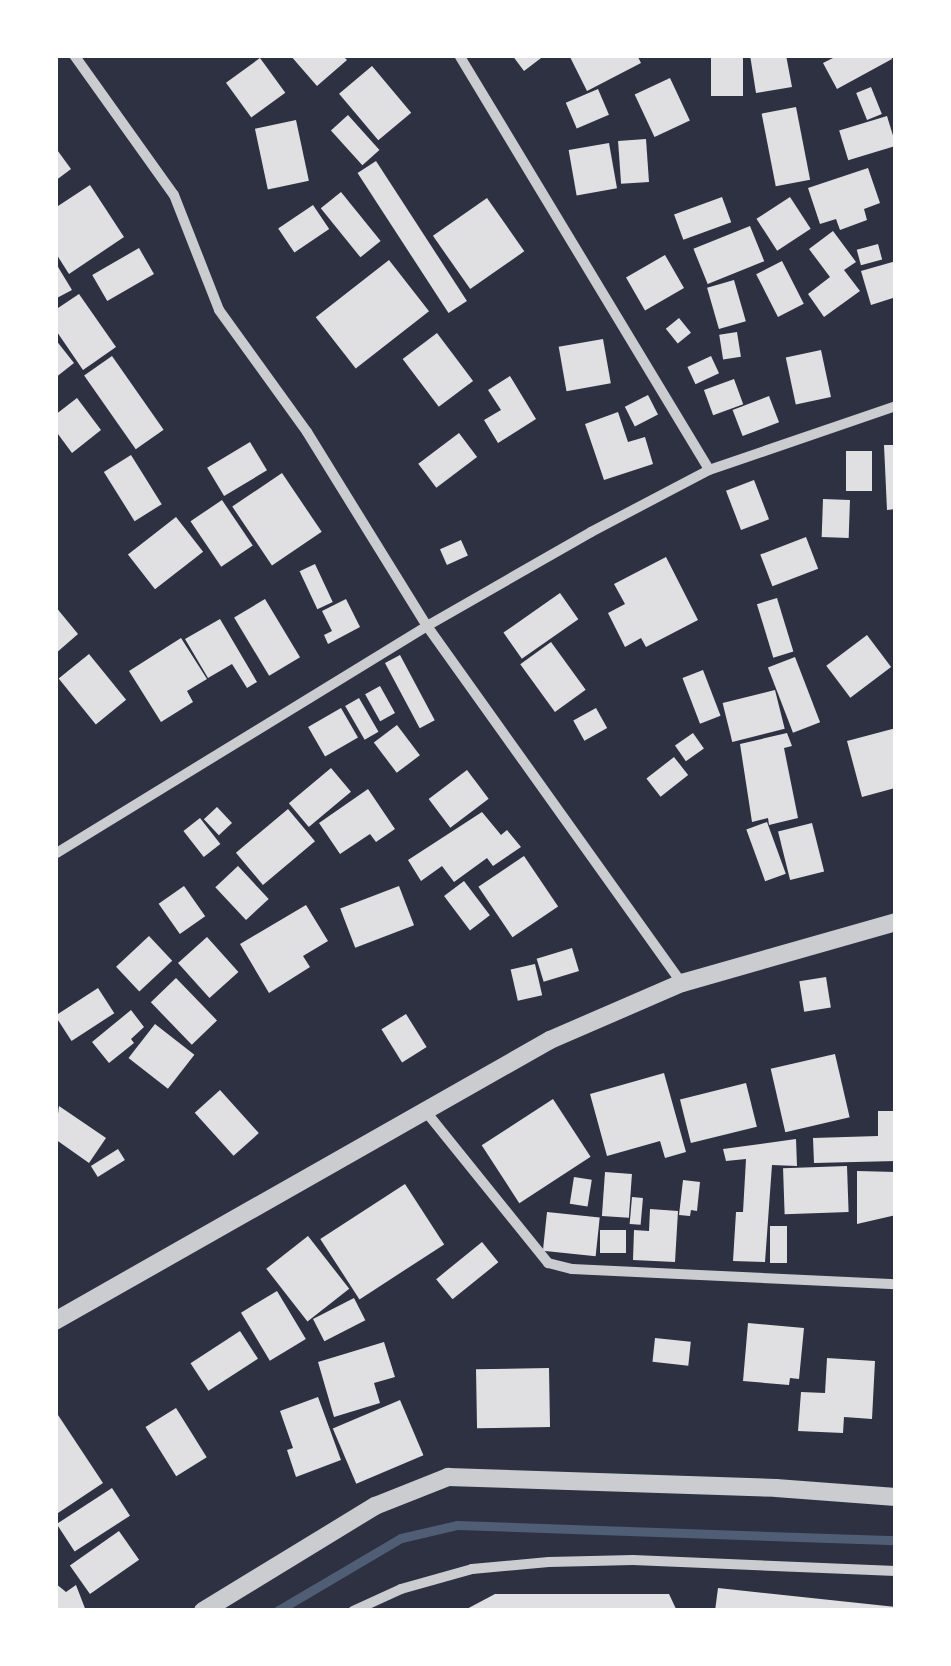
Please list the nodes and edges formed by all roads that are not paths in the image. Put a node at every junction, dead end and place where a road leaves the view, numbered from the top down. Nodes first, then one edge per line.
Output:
1 (74, 55) edge
2 (459, 55) edge
3 (896, 406) edge
4 (709, 470) junction
5 (427, 626) junction
6 (55, 854) edge
7 (896, 922) edge
8 (682, 982) junction
9 (427, 1113) junction
10 (896, 1284) edge
11 (55, 1320) edge
12 (896, 1497) edge
13 (896, 1572) edge
14 (203, 1611) edge
15 (352, 1611) edge

1 - 5 street
2 - 4 street
3 - 4 street
4 - 5 street
5 - 6 street
5 - 8 street
7 - 8 street
8 - 9 street
9 - 10 street
9 - 11 street
12 - 14 street
13 - 15 street

